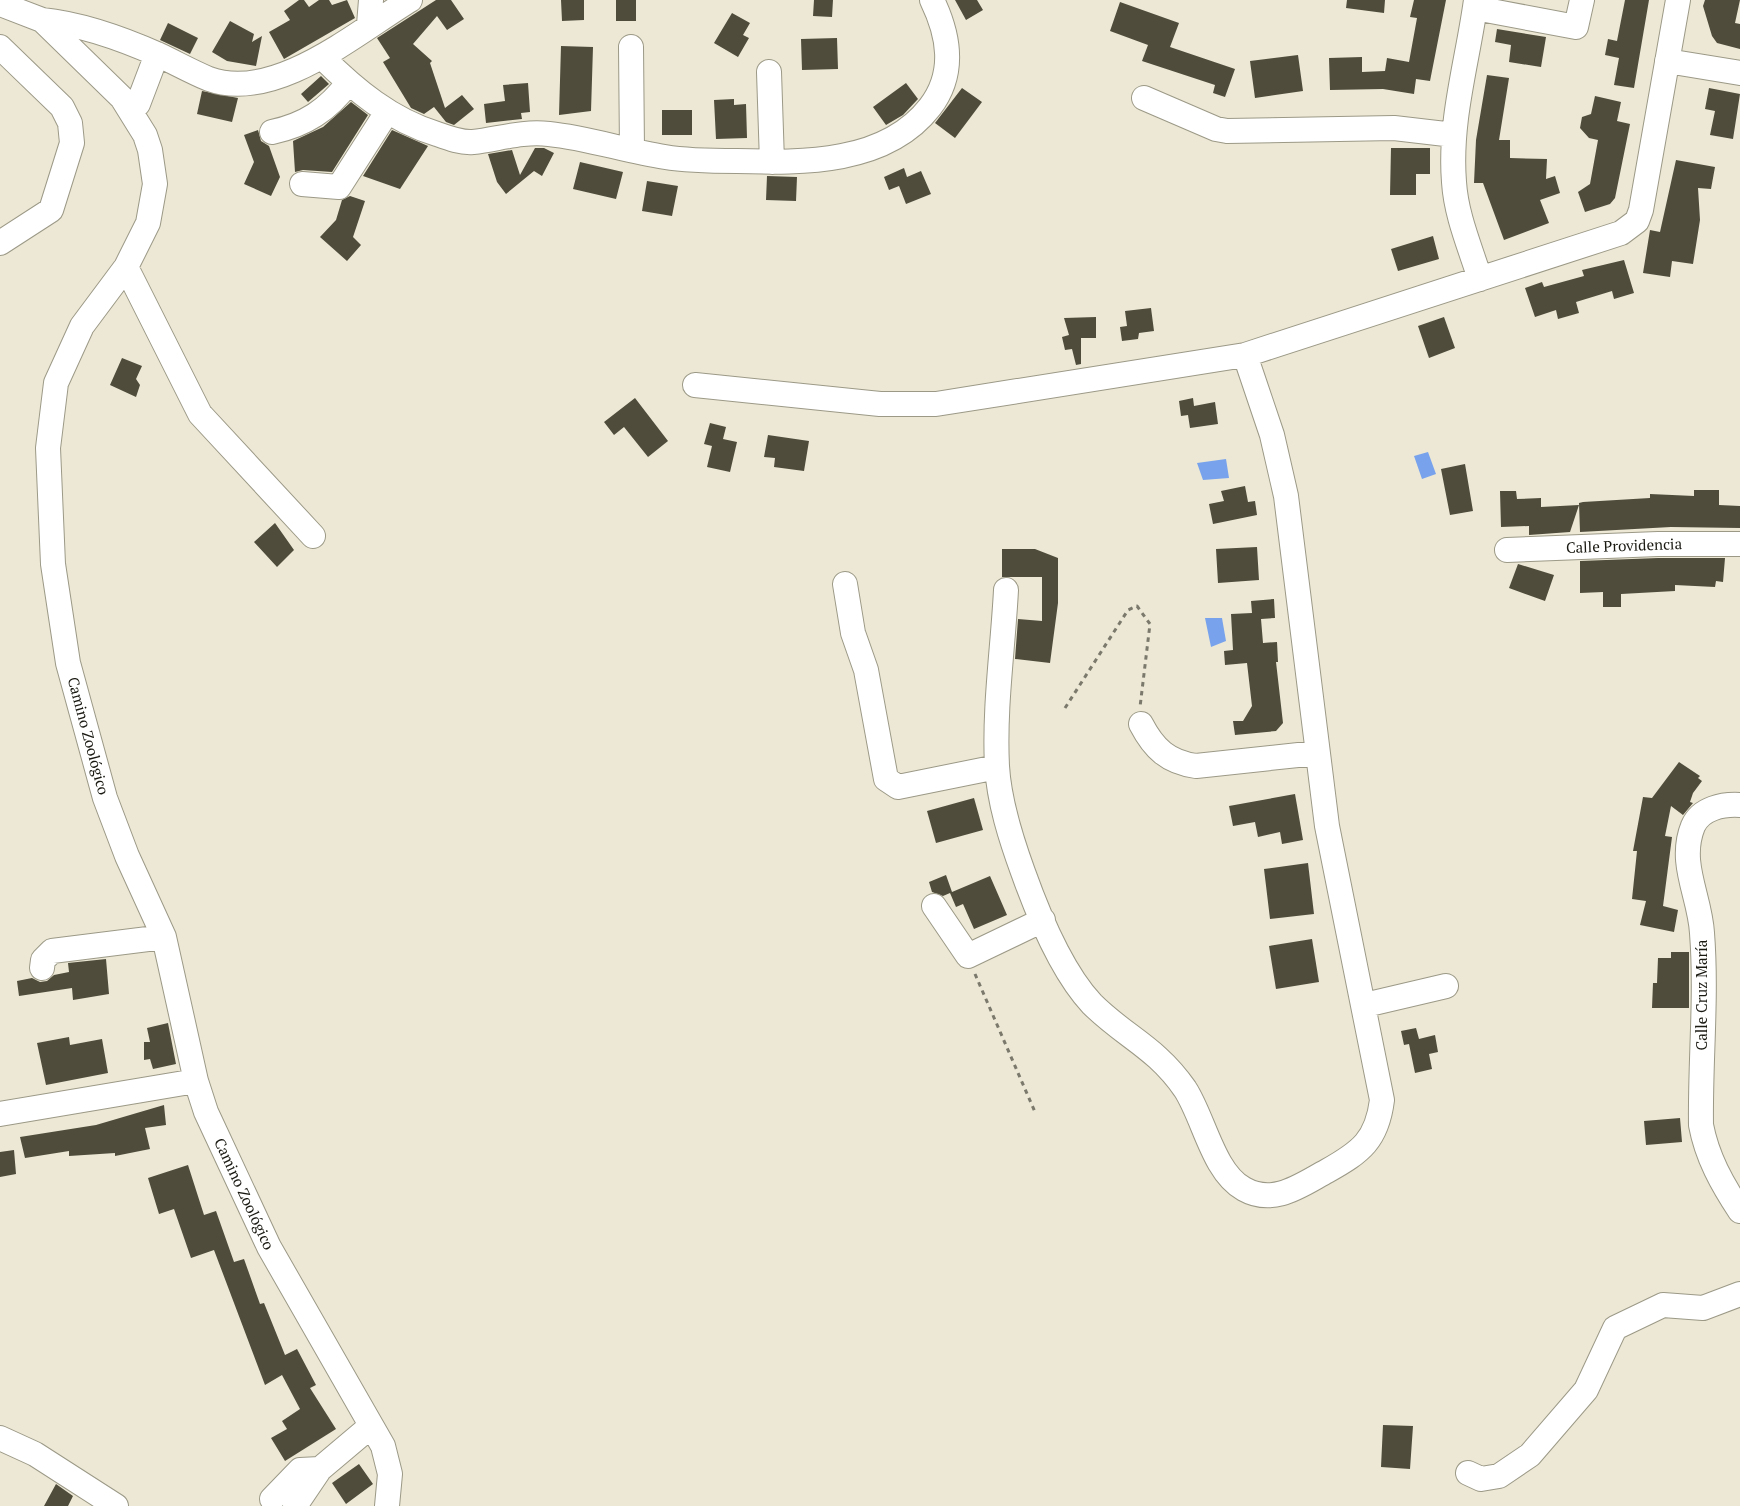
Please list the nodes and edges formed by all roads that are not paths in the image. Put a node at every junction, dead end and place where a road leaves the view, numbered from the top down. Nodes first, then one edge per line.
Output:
1 (371, 0) edge
2 (410, 0) edge
3 (932, 0) edge
4 (1582, 0) edge
5 (1678, 0) edge
6 (1476, 4) edge
7 (1, 6) edge
8 (42, 20) junction
9 (369, 25) junction
10 (0, 47) edge
11 (631, 47) dead end
12 (157, 54) junction
13 (322, 57) junction
14 (1667, 61) junction
15 (769, 72) dead end
16 (1740, 73) edge
17 (348, 83) junction
18 (1144, 98) dead end
19 (138, 104) dead end
20 (387, 112) junction
21 (272, 132) dead end
22 (1454, 135) junction
23 (632, 150) junction
24 (772, 162) junction
25 (302, 184) dead end
26 (0, 243) edge
27 (126, 267) junction
28 (1480, 279) junction
29 (1245, 355) junction
30 (695, 385) dead end
31 (313, 536) dead end
32 (1740, 544) edge
33 (1507, 550) dead end
34 (845, 584) dead end
35 (1006, 590) dead end
36 (1141, 724) road end
37 (1317, 753) junction
38 (997, 767) junction
39 (1740, 805) edge
40 (934, 906) dead end
41 (1043, 920) junction
42 (164, 937) junction
43 (42, 968) dead end
44 (1446, 987) dead end
45 (1365, 1005) junction
46 (196, 1081) junction
47 (0, 1114) edge
48 (1740, 1211) edge
49 (1740, 1294) edge
50 (371, 1426) junction
51 (0, 1438) edge
52 (1468, 1473) dead end
53 (283, 1503) edge
54 (116, 1506) edge
55 (387, 1506) edge

1 - 9 street
2 - 9 street
3 - 24 street
4 - 6 street
5 - 14 street
6 - 22 street
7 - 8 street, Camino Zoológico
8 - 12 street
8 - 27 street, Camino Zoológico
9 - 13 street
10 - 26 street
11 - 23 street
12 - 13 street
12 - 19 street
13 - 17 street
14 - 16 street
14 - 28 street
15 - 24 street
17 - 20 street
17 - 21 street
18 - 22 street
20 - 23 street
20 - 25 street
22 - 28 street
23 - 24 street
27 - 31 street
27 - 42 street, Camino Zoológico
28 - 29 street
29 - 30 street
29 - 37 street
32 - 33 street, Calle Providencia
34 - 38 street
35 - 38 street
36 - 37 street
37 - 45 street
38 - 41 street
39 - 48 street, Calle Cruz María
40 - 41 street
41 - 45 street
42 - 43 street
42 - 46 street, Camino Zoológico
44 - 45 street
46 - 47 street
46 - 50 street, Camino Zoológico
49 - 52 street
50 - 53 street
50 - 55 street, Camino Zoológico
51 - 54 street

